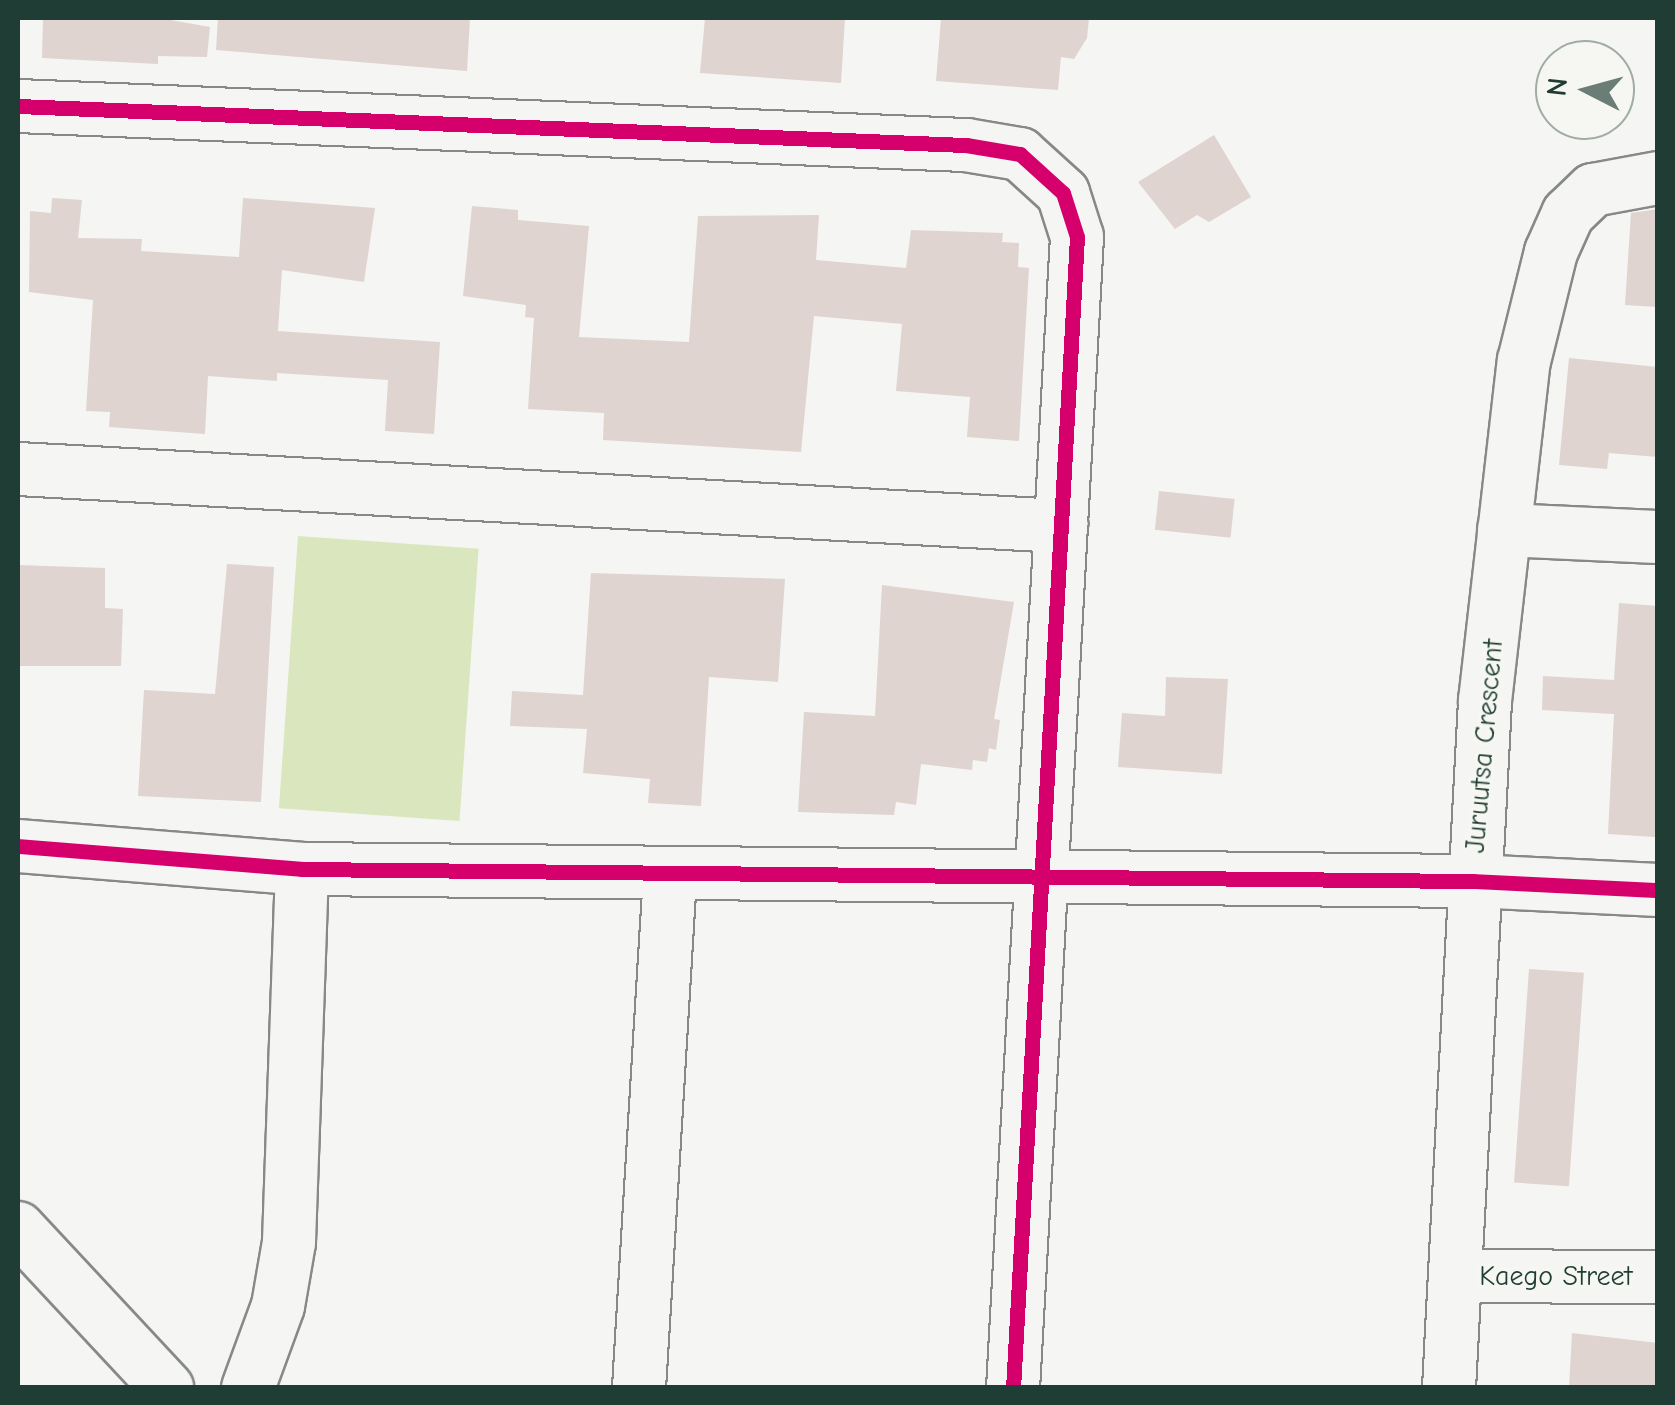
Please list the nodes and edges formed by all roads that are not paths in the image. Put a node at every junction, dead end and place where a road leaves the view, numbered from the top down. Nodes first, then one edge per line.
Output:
1 (18, 106) edge
2 (1658, 178) edge
3 (18, 469) edge
4 (1061, 526) junction
5 (1504, 530) junction
6 (1658, 536) edge
7 (18, 846) edge
8 (302, 869) junction
9 (670, 875) junction
10 (1041, 881) junction
11 (1474, 881) junction
12 (1658, 890) edge
13 (18, 1228) edge
14 (1455, 1276) junction
15 (1658, 1277) edge
16 (167, 1388) edge
17 (248, 1388) edge
18 (638, 1388) edge
19 (1014, 1388) edge
20 (1449, 1388) edge

1 - 4 street
2 - 5 street, Juruutsa Crescent
3 - 4 street
4 - 10 street
5 - 6 street
5 - 11 street, Juruutsa Crescent
7 - 8 street
8 - 9 street
8 - 17 street
9 - 10 street
9 - 18 street
10 - 11 street
10 - 19 street
11 - 12 street
11 - 14 street, Juruutsa Crescent
13 - 16 street
14 - 15 street, Kaego Street
14 - 20 street, Juruutsa Crescent

